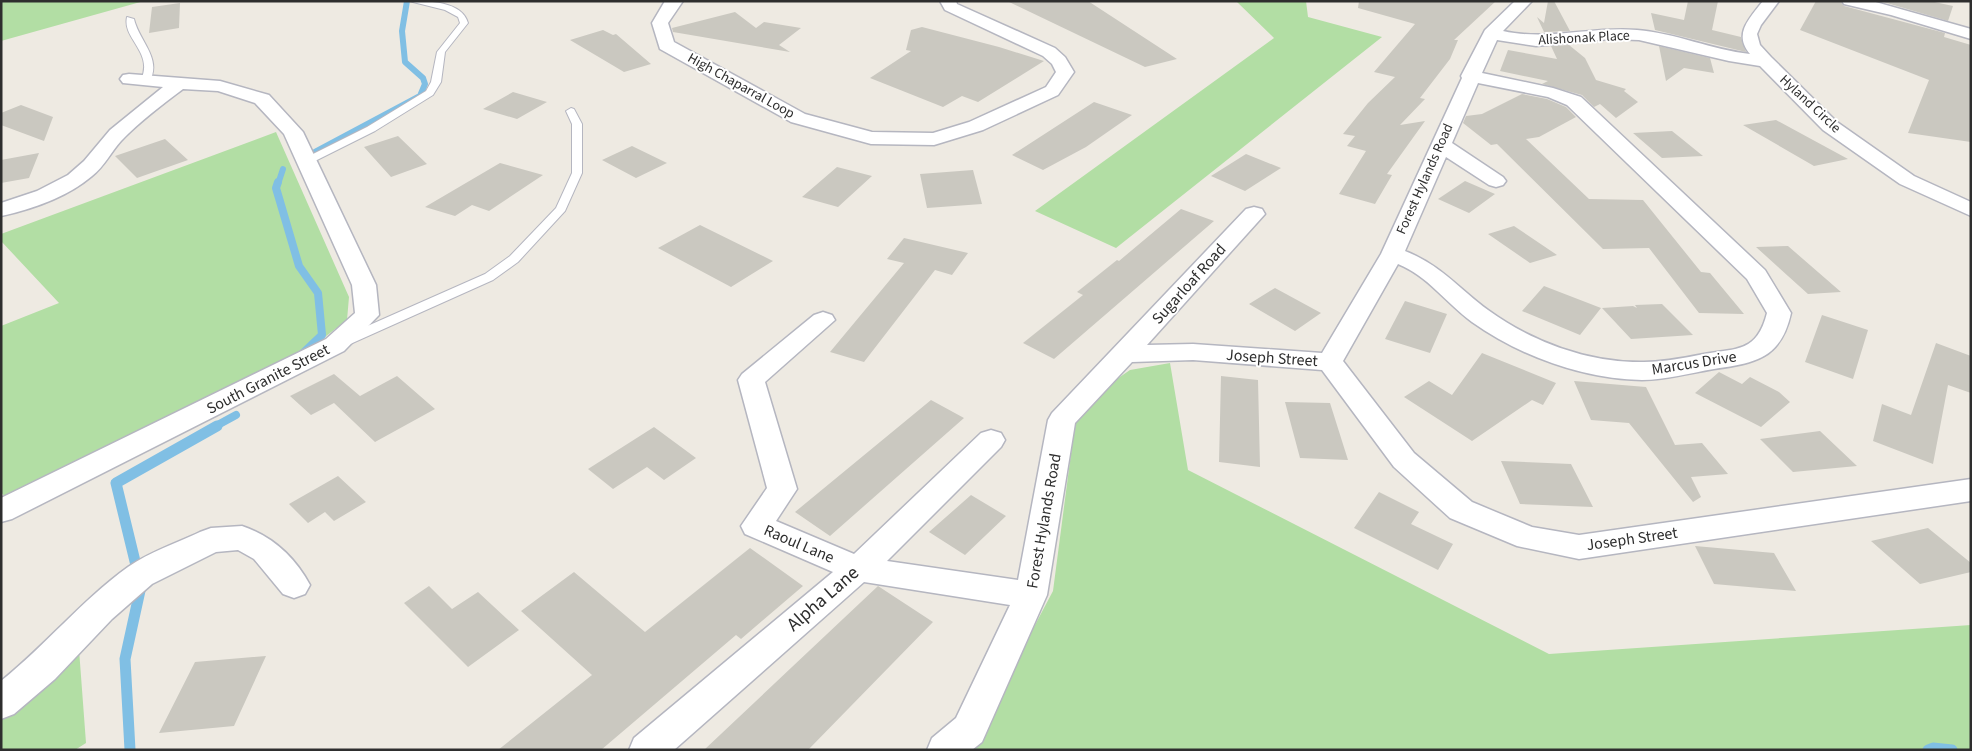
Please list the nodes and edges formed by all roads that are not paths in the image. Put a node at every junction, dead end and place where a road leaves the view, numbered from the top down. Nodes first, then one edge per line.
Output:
1 (413, 1) edge
2 (675, 1) edge
3 (948, 1) edge
4 (1524, 1) edge
5 (1771, 1) edge
6 (1850, 1) edge
7 (418, 2) edge
8 (130, 19) dead end
9 (1491, 34) junction
10 (1971, 34) edge
11 (1765, 61) junction
12 (1470, 76) junction
13 (137, 79) joint
14 (179, 83) junction
15 (572, 111) dead end
16 (1440, 144) junction
17 (306, 161) junction
18 (1496, 181) dead end
19 (1, 210) edge
20 (1971, 210) edge
21 (1254, 214) dead end
22 (1392, 254) junction
23 (823, 320) dead end
24 (335, 345) junction
25 (1125, 354) junction
26 (1330, 362) junction
27 (991, 440) dead end
28 (1971, 490) edge
29 (1, 511) edge
30 (858, 569) junction
31 (294, 585) dead end
32 (1031, 595) junction
33 (1, 704) edge
34 (647, 750) edge
35 (945, 750) edge

1 - 7 lane
2 - 3 street, High Chaparral Loop
4 - 9 street, Forest Hylands Road
5 - 11 street, Hyland Circle
6 - 10 street
7 - 17 lane
8 - 13 lane
9 - 11 street, Alishonak Place
9 - 12 street, Forest Hylands Road
11 - 20 street, Hyland Circle
12 - 16 street, Forest Hylands Road
12 - 22 street, Marcus Drive
13 - 14 street, South Granite Street
14 - 17 street, South Granite Street
14 - 19 street
15 - 24 lane
16 - 18 street
16 - 22 street, Forest Hylands Road
17 - 24 street, South Granite Street
21 - 25 street, Sugarloaf Road
22 - 26 street, Forest Hylands Road
23 - 30 street, Raoul Lane
24 - 29 street, South Granite Street
25 - 26 street, Joseph Street
25 - 32 street, Forest Hylands Road
26 - 28 street, Joseph Street
27 - 30 street, Alpha Lane
30 - 32 street, Raoul Lane
30 - 34 street, Alpha Lane
31 - 33 street
32 - 35 street, Forest Hylands Road

